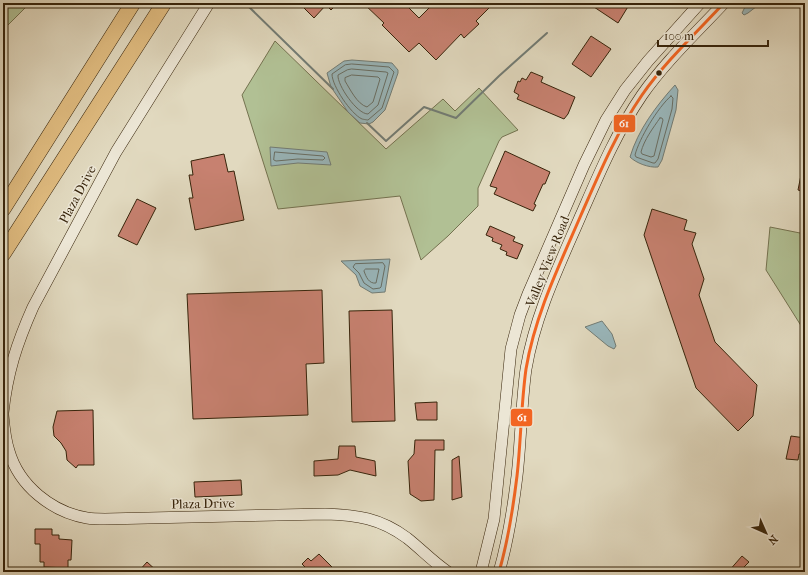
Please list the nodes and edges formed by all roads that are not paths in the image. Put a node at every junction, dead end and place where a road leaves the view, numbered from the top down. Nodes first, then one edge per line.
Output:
1 (133, 3) edge
2 (164, 3) edge
3 (209, 3) edge
4 (697, 4) edge
5 (718, 5) edge
6 (709, 18) junction
7 (20, 182) junction
8 (41, 196) junction
9 (3, 202) edge
10 (3, 209) edge
11 (3, 254) edge
12 (3, 266) edge
13 (3, 414) edge
14 (448, 572) edge
15 (481, 572) edge
16 (499, 572) edge

1 - 7 highway
2 - 8 highway
3 - 13 main road, Plaza Drive
4 - 6 main road
4 - 15 main road, Valley View Road
5 - 6 main road, Valley View Road
6 - 16 main road, Valley View Road
7 - 9 highway
7 - 10 highway
8 - 11 highway
8 - 12 highway
13 - 14 main road, Plaza Drive

